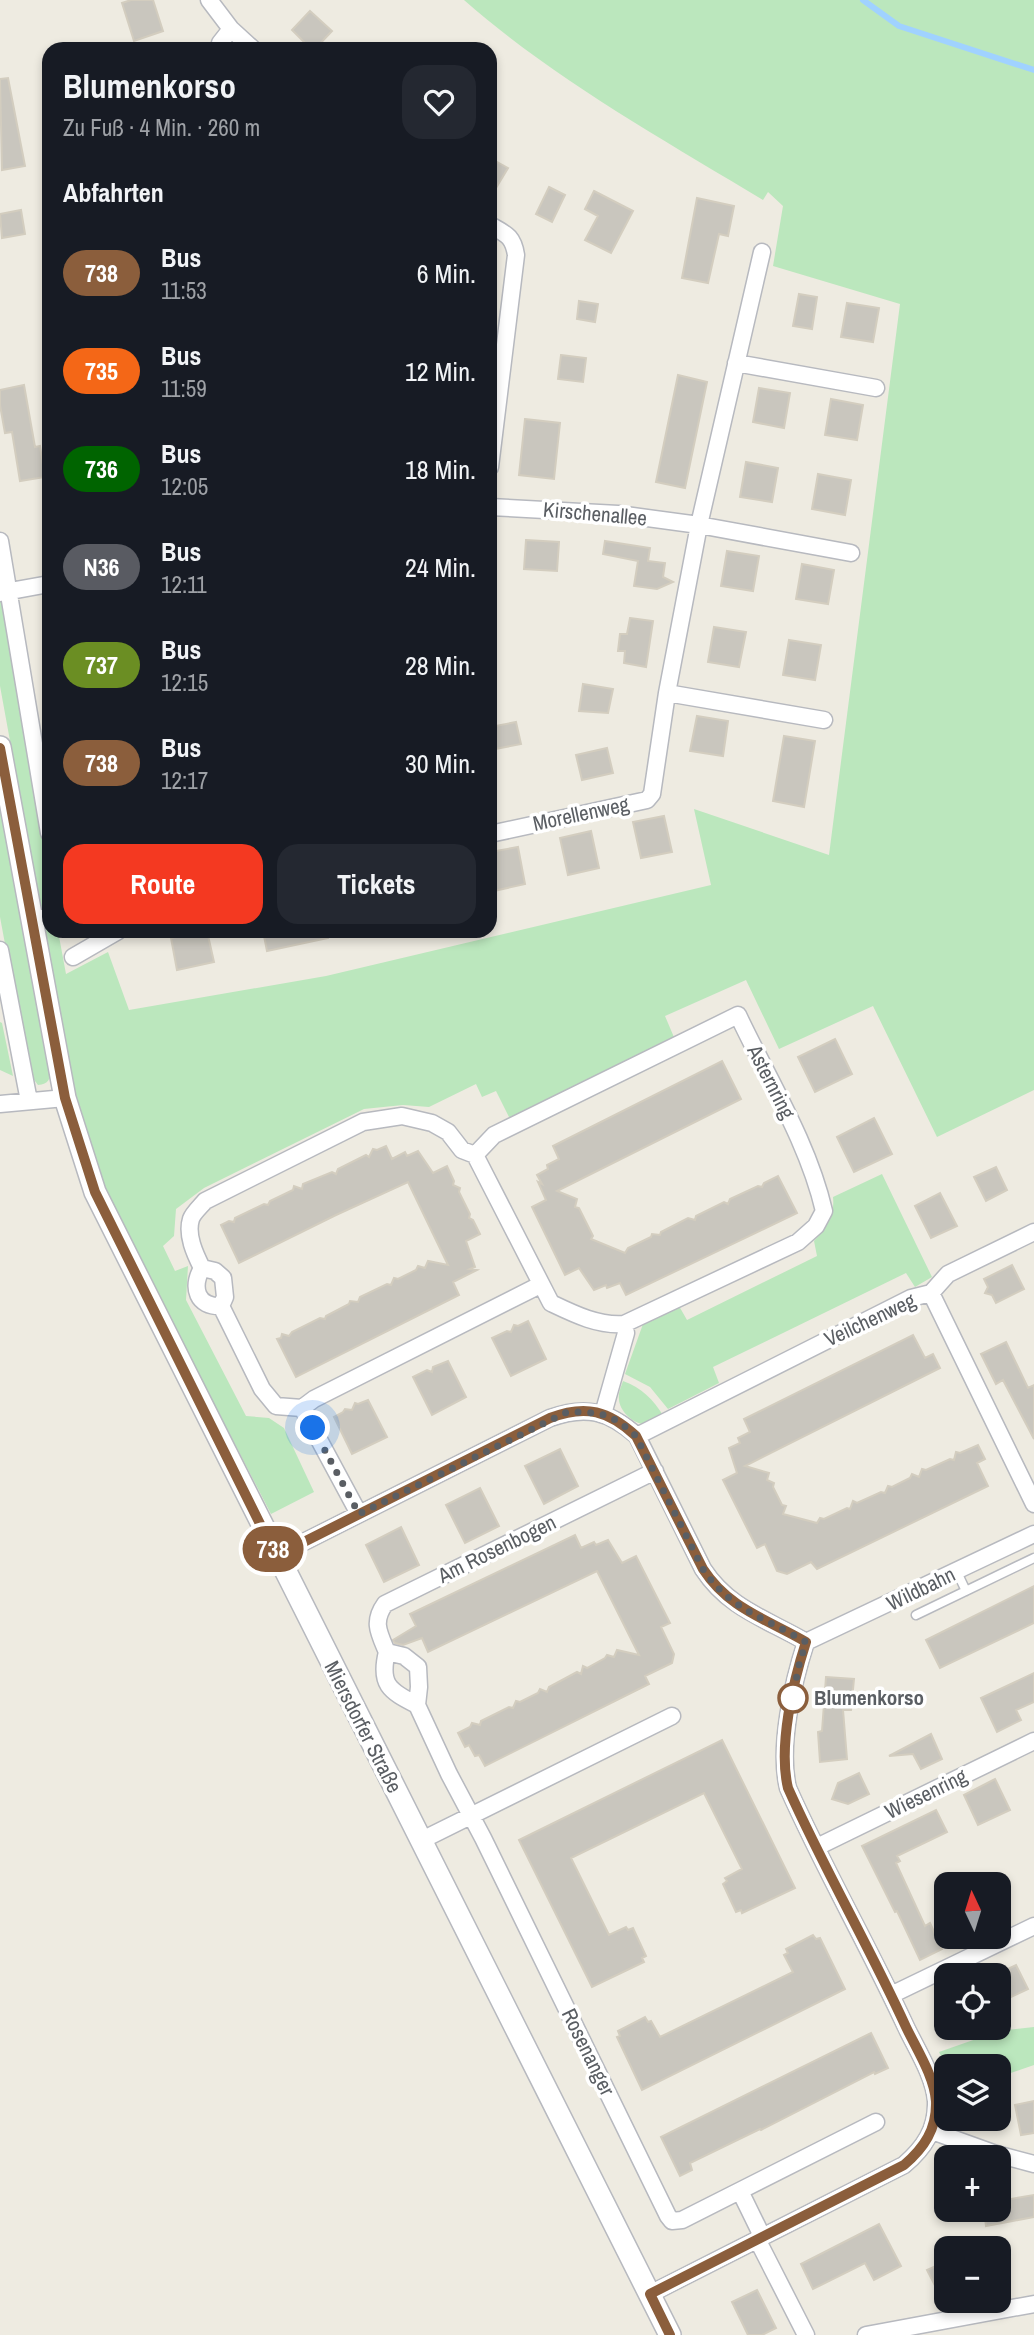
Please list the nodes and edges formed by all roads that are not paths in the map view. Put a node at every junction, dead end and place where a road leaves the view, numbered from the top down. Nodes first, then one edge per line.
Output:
1 (209, 0) edge
2 (232, 29) junction
3 (220, 42) edge
4 (246, 42) edge
5 (497, 229) edge
6 (762, 252) dead end
7 (736, 363) junction
8 (876, 388) dead end
9 (497, 410) edge
10 (497, 507) edge
11 (699, 525) junction
12 (0, 541) edge
13 (850, 553) dead end
14 (42, 585) edge
15 (5, 593) edge
16 (667, 692) junction
17 (824, 720) dead end
18 (0, 747) edge
19 (42, 794) edge
20 (497, 832) edge
21 (40, 918) edge
22 (43, 938) edge
23 (106, 938) edge
24 (0, 950) edge
25 (72, 957) dead end
26 (29, 1101) junction
27 (0, 1104) edge
28 (67, 1106) junction
29 (475, 1155) junction
30 (1034, 1232) edge
31 (202, 1268) junction
32 (540, 1285) junction
33 (931, 1293) junction
34 (222, 1306) junction
35 (624, 1324) junction
36 (302, 1408) junction
37 (603, 1414) junction
38 (636, 1436) junction
39 (655, 1471) junction
40 (1034, 1504) edge
41 (359, 1514) junction
42 (1034, 1534) edge
43 (276, 1556) junction
44 (1034, 1558) edge
45 (957, 1572) junction
46 (966, 1591) junction
47 (916, 1615) dead end
48 (806, 1642) junction
49 (387, 1652) junction
50 (416, 1705) junction
51 (672, 1716) dead end
52 (1034, 1741) edge
53 (470, 1816) junction
54 (420, 1842) junction
55 (817, 1847) junction
56 (1034, 1926) edge
57 (891, 1995) junction
58 (876, 2122) dead end
59 (932, 2131) junction
60 (1034, 2164) edge
61 (740, 2191) junction
62 (760, 2237) junction
63 (650, 2294) junction
64 (1034, 2304) edge
65 (670, 2335) edge
66 (806, 2335) edge
67 (866, 2335) edge

1 - 2 street
2 - 3 street
2 - 4 street
5 - 9 street
6 - 7 street, Morellenweg
7 - 8 street
7 - 11 street, Morellenweg
10 - 11 street, Kirschenallee
11 - 13 street
11 - 16 street, Morellenweg
12 - 15 street
14 - 15 street
15 - 19 street
16 - 17 street
16 - 20 street, Morellenweg
18 - 21 street, Miersdorfer Straße
22 - 28 street, Miersdorfer Straße
23 - 25 street
24 - 26 street
26 - 27 street
26 - 28 street
28 - 43 street, Miersdorfer Straße
29 - 31 street
29 - 32 street
29 - 35 street, Asternring
30 - 33 street
31 - 34 street
31 - 34 street
32 - 35 street
32 - 36 street
33 - 38 street, Veilchenweg
33 - 40 street, Veilchenweg
34 - 36 street
35 - 37 street
36 - 41 street
37 - 38 street
37 - 41 street
38 - 39 street
39 - 48 street
39 - 49 street, Am Rosenbogen
41 - 43 street
42 - 45 street, Wildbahn
43 - 54 street, Miersdorfer Straße
44 - 46 lane
45 - 46 lane
45 - 48 street, Wildbahn
46 - 47 lane
48 - 55 street
49 - 50 street, Am Rosenbogen
49 - 50 street, Am Rosenbogen
50 - 53 street, Am Rosenbogen
51 - 53 street
52 - 55 street, Wiesenring
53 - 54 street
53 - 61 street, Rosenanger
54 - 63 street, Miersdorfer Straße
55 - 57 street
56 - 57 street
57 - 59 street
58 - 61 street, Rosenanger
59 - 60 street
59 - 62 street
61 - 62 street
62 - 63 street
62 - 66 street
63 - 65 street, Miersdorfer Straße
64 - 67 street

